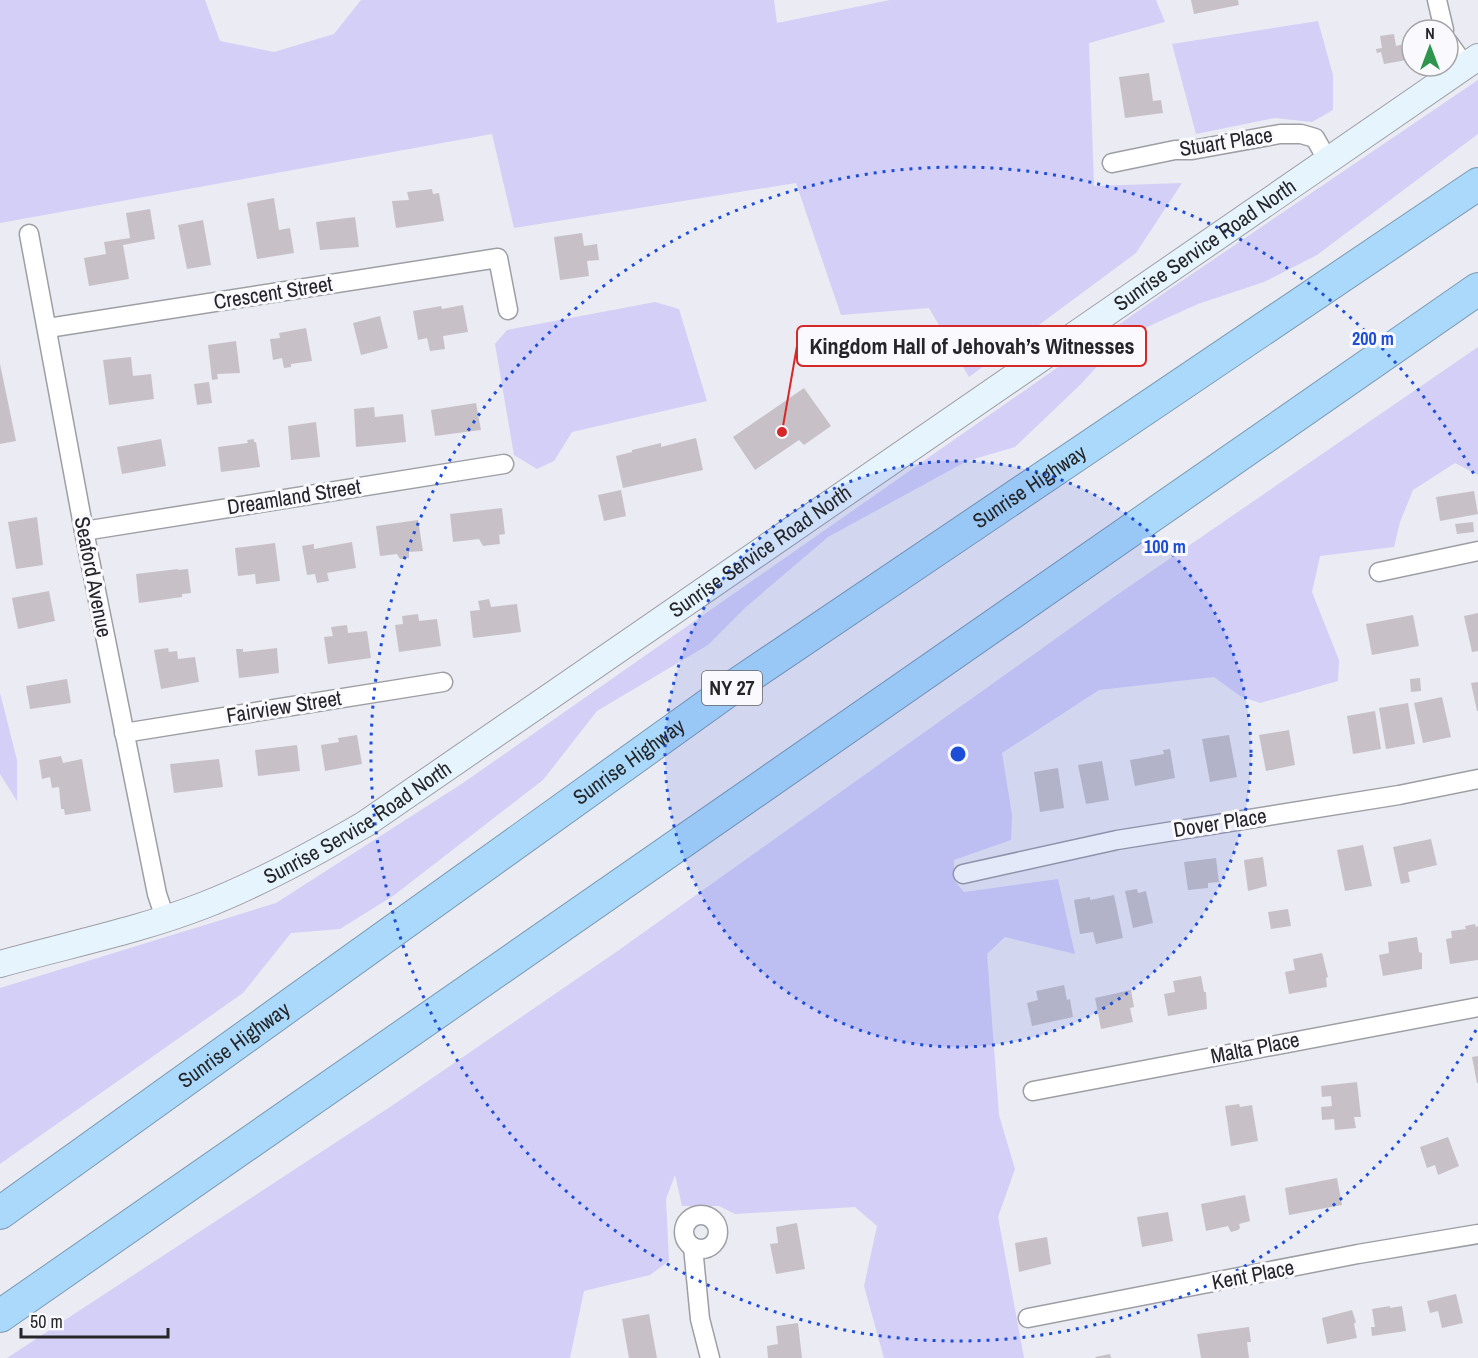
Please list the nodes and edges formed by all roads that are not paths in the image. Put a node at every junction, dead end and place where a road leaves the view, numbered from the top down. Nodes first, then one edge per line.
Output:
1 (1437, 0) edge
2 (1441, 18) edge
3 (1471, 61) edge
4 (1328, 160) junction
5 (1112, 164) dead end
6 (1478, 184) edge
7 (29, 234) dead end
8 (1478, 290) edge
9 (508, 310) dead end
10 (48, 328) junction
11 (504, 464) dead end
12 (84, 531) junction
13 (1478, 551) edge
14 (1379, 572) dead end
15 (443, 682) dead end
16 (124, 733) junction
17 (1478, 779) edge
18 (963, 874) dead end
19 (165, 918) junction
20 (0, 964) edge
21 (1478, 1007) edge
22 (1033, 1090) dead end
23 (0, 1213) edge
24 (1478, 1234) edge
25 (693, 1247) dead end
26 (0, 1316) edge
27 (1028, 1318) dead end
28 (710, 1358) edge

1 - 2 street
3 - 4 street, Sunrise Service Road North
4 - 5 street, Stuart Place
4 - 19 street, Sunrise Service Road North
6 - 23 highway, Sunrise Highway / NY 27
7 - 10 street, Seaford Avenue
8 - 26 highway
9 - 10 street, Crescent Street
10 - 12 street, Seaford Avenue
11 - 12 street, Dreamland Street
12 - 16 street, Seaford Avenue
13 - 14 street
15 - 16 street, Fairview Street
16 - 19 street, Seaford Avenue
17 - 18 street, Dover Place
19 - 20 street, Sunrise Service Road North
21 - 22 street, Malta Place
24 - 27 street, Kent Place
25 - 28 street

